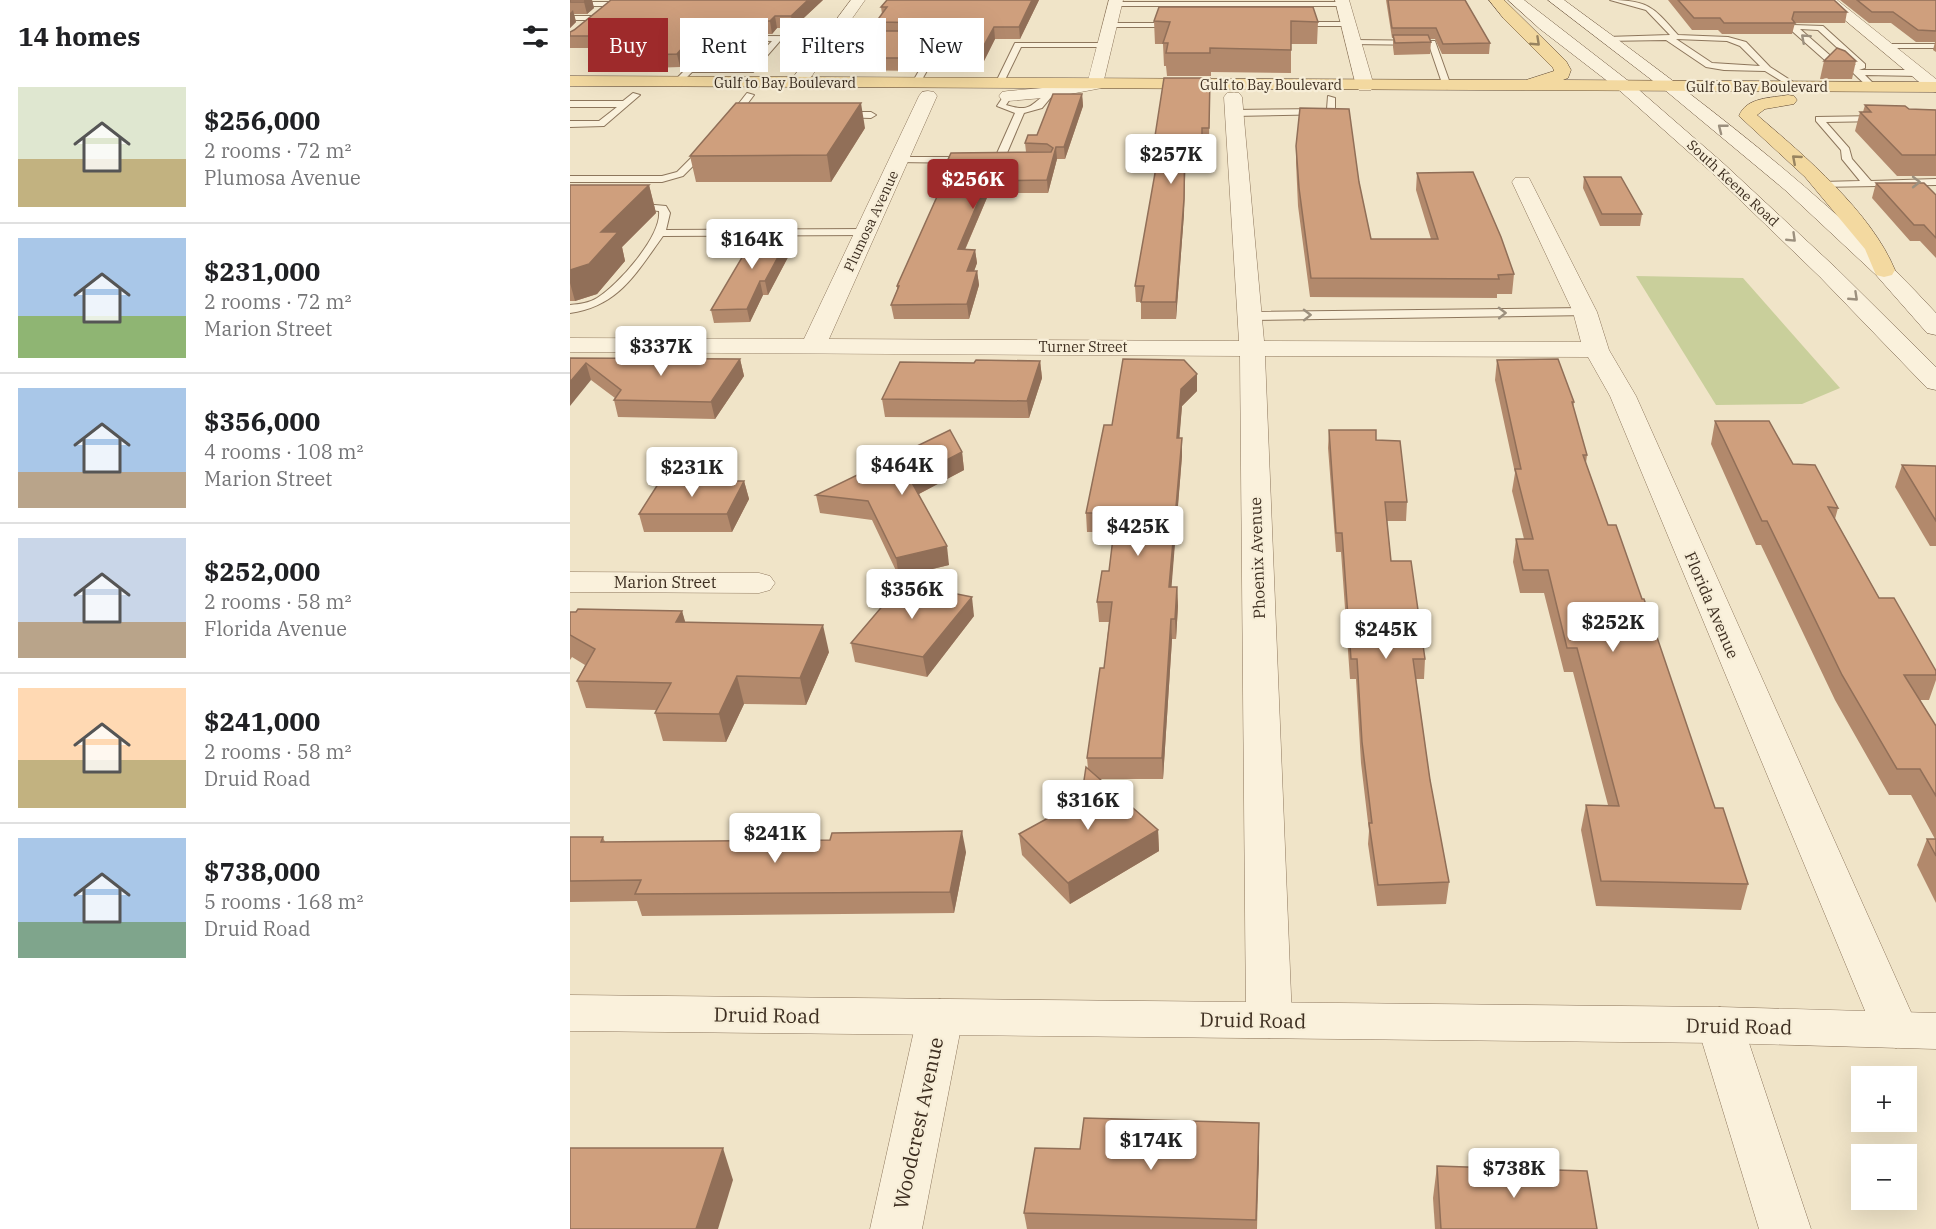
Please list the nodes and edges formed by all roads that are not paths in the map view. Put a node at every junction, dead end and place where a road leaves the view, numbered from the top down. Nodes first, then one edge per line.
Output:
1 (858, 0) edge
2 (1496, 0) edge
3 (1515, 0) edge
4 (1555, 0) edge
5 (1614, 0) edge
6 (1828, 0) edge
7 (615, 2) edge
8 (1216, 2) edge
9 (570, 4) edge
10 (1116, 11) edge
11 (1343, 11) edge
12 (845, 18) edge
13 (1289, 24) edge
14 (574, 25) edge
15 (1182, 25) edge
16 (1666, 37) junction
17 (1676, 37) junction
18 (768, 38) edge
19 (778, 38) joint
20 (886, 39) edge
21 (1607, 39) junction
22 (1354, 42) junction
23 (1106, 45) junction
24 (1885, 46) junction
25 (1923, 46) junction
26 (1936, 46) edge
27 (768, 49) edge
28 (1936, 56) edge
29 (1767, 69) junction
30 (1856, 70) junction
31 (687, 72) edge
32 (805, 72) edge
33 (1918, 73) junction
34 (570, 81) edge
35 (677, 82) junction
36 (798, 82) junction
37 (1096, 84) junction
38 (1365, 86) junction
39 (1447, 86) junction
40 (1510, 86) junction
41 (1873, 87) junction
42 (1936, 87) edge
43 (922, 90) junction
44 (1003, 90) junction
45 (1633, 93) junction
46 (1679, 93) junction
47 (1792, 93) junction
48 (570, 94) edge
49 (750, 95) junction
50 (1048, 96) junction
51 (631, 99) junction
52 (1936, 100) edge
53 (570, 104) edge
54 (1234, 105) junction
55 (1020, 111) junction
56 (580, 112) dead end
57 (615, 113) junction
58 (735, 115) junction
59 (746, 115) edge
60 (826, 115) edge
61 (871, 115) dead end
62 (1889, 119) edge
63 (570, 124) edge
64 (720, 132) edge
65 (713, 140) edge
66 (899, 160) junction
67 (977, 160) edge
68 (988, 160) edge
69 (999, 160) junction
70 (1011, 161) edge
71 (570, 179) edge
72 (1936, 182) edge
73 (1522, 183) dead end
74 (1868, 184) junction
75 (1822, 185) junction
76 (625, 206) edge
77 (867, 232) junction
78 (660, 233) junction
79 (1884, 270) junction
80 (570, 309) edge
81 (1585, 312) junction
82 (1249, 316) junction
83 (1936, 328) edge
84 (570, 345) edge
85 (813, 346) junction
86 (1252, 348) junction
87 (1596, 350) junction
88 (1936, 382) edge
89 (570, 582) edge
90 (759, 583) dead end
91 (570, 1013) edge
92 (940, 1017) junction
93 (1269, 1020) junction
94 (1720, 1025) junction
95 (1916, 1031) edge
96 (896, 1229) edge
97 (1785, 1229) edge

1 - 12 street
2 -> 40 main road
3 - 45 street, South Keene Road
4 - 21 street, South Keene Road
5 - 17 lane
6 - 24 street
7 - 9 lane
7 - 14 street
8 - 10 lane
8 - 11 lane
10 - 15 lane
10 - 23 street
11 - 13 lane
11 - 22 street
16 - 17 lane
16 - 21 lane
16 - 29 lane
17 - 29 lane
18 - 19 lane
19 - 27 lane
20 - 43 lane
21 - 46 street, South Keene Road
22 - 38 street
22 - 39 lane
23 - 37 street
23 - 44 lane
24 - 25 lane
24 - 33 street
25 - 26 lane
25 - 28 lane
29 - 47 lane
30 -> 30 lane
30 - 33 lane
30 - 41 lane
31 - 35 lane
32 - 36 street
33 - 42 street
34 - 35 main road, Gulf to Bay Boulevard
35 - 36 main road, Gulf to Bay Boulevard
36 - 43 main road, Gulf to Bay Boulevard
37 - 38 main road, Gulf to Bay Boulevard
37 - 44 street
38 - 39 main road, Gulf to Bay Boulevard
39 - 40 main road, Gulf to Bay Boulevard
40 - 45 main road, Gulf to Bay Boulevard
41 - 42 main road, Gulf to Bay Boulevard
41 - 47 main road, Gulf to Bay Boulevard
43 - 44 main road, Gulf to Bay Boulevard
43 - 49 main road, Gulf to Bay Boulevard
43 - 66 street, Plumosa Avenue
44 - 50 main road, Gulf to Bay Boulevard
44 - 55 lane
45 - 46 main road, Gulf to Bay Boulevard
45 - 54 main road, Gulf to Bay Boulevard
45 -> 88 street, South Keene Road
46 - 47 main road, Gulf to Bay Boulevard
79 -> 46 street, South Keene Road
47 - 52 main road, Gulf to Bay Boulevard
75 -> 47 main road
48 - 51 main road, Gulf to Bay Boulevard
49 - 51 main road, Gulf to Bay Boulevard
49 - 58 lane
50 - 54 main road, Gulf to Bay Boulevard
50 - 55 lane
51 - 53 lane
51 - 57 lane
54 - 82 street, Phoenix Avenue
55 - 69 lane
56 - 57 lane
57 - 63 lane
58 - 59 lane
58 - 64 lane
60 - 61 lane
62 - 74 lane
65 - 71 lane
66 - 67 lane
66 - 77 street, Plumosa Avenue
68 - 69 lane
69 - 70 lane
74 -> 72 lane
73 - 81 street, Florida Avenue
74 - 75 lane
75 - 79 main road
76 - 78 lane
77 - 78 lane
77 - 85 street, Plumosa Avenue
78 - 80 lane
79 - 83 street, South Keene Road
82 -> 81 lane
81 - 87 street, Florida Avenue
82 - 86 street, Phoenix Avenue
84 - 85 street, Turner Street
85 - 86 street, Turner Street
86 - 87 street, Turner Street
86 - 93 street, Phoenix Avenue
87 - 95 street, Florida Avenue
89 - 90 street, Marion Street
91 - 92 street, Druid Road
92 - 93 street, Druid Road
92 - 96 street, Woodcrest Avenue
93 - 94 street, Druid Road
94 - 95 street, Druid Road
94 - 97 street

